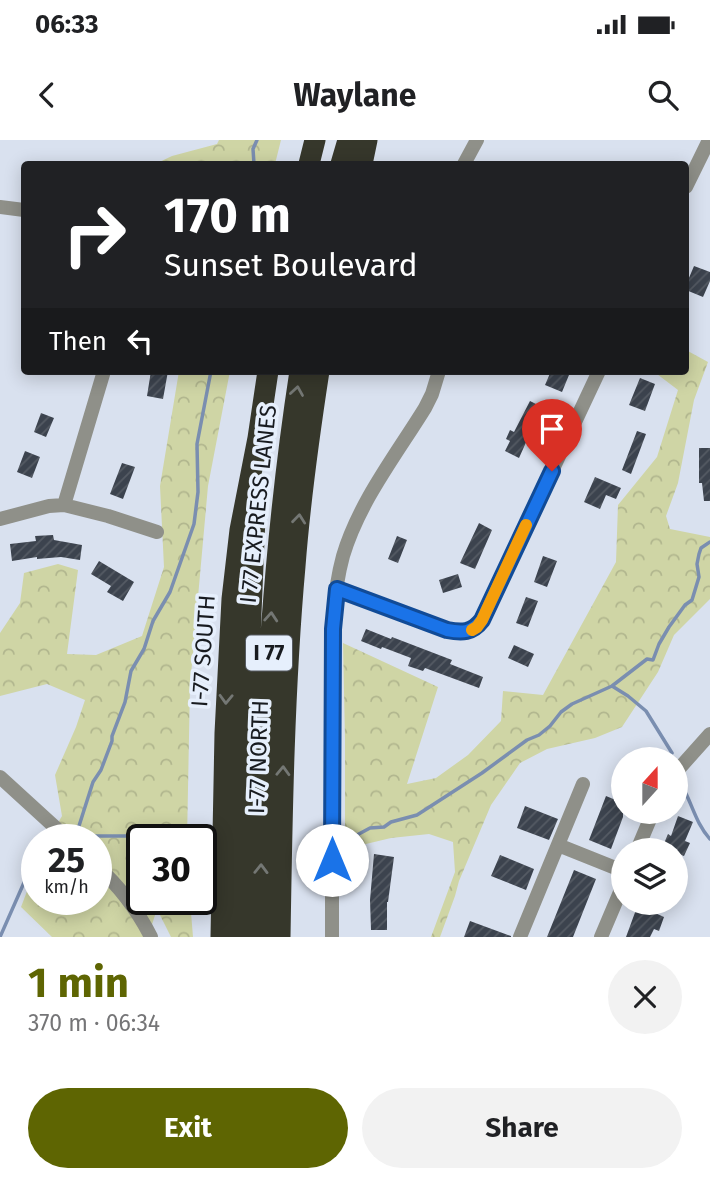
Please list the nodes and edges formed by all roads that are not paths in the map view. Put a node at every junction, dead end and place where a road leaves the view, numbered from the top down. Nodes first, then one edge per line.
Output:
1 (315, 140) edge
2 (348, 140) edge
3 (367, 140) edge
4 (477, 140) edge
5 (709, 140) edge
6 (310, 161) edge
7 (342, 161) edge
8 (363, 161) edge
9 (466, 161) edge
10 (689, 181) edge
11 (0, 207) edge
12 (21, 210) edge
13 (103, 375) edge
14 (267, 375) edge
15 (299, 375) edge
16 (318, 375) edge
17 (438, 375) edge
18 (597, 375) edge
19 (258, 438) junction
20 (64, 505) junction
21 (0, 519) edge
22 (157, 532) dead end
23 (337, 589) junction
24 (710, 734) edge
25 (688, 759) edge
26 (0, 777) edge
27 (583, 784) dead end
28 (51, 824) edge
29 (558, 845) junction
30 (611, 866) edge
31 (112, 882) edge
32 (611, 913) edge
33 (151, 937) edge
34 (221, 937) edge
35 (242, 937) edge
36 (260, 937) edge
37 (280, 937) edge
38 (331, 937) edge
39 (520, 937) edge
40 (601, 937) edge

1 - 6 highway
2 - 7 highway
3 - 8 highway
4 - 9 street
5 - 10 street
11 - 12 street
13 - 20 street
14 - 19 highway, I-77 SOUTH / I 77
36 -> 15 highway, I 77 EXPRESS LANES / I 77
37 -> 16 highway, I-77 NORTH / I 77
17 - 23 street
18 - 23 street
19 -> 34 highway, I-77 SOUTH / I 77
19 - 35 highway, I 77 EXPRESS LANES / I 77
20 - 21 street
20 - 22 street
23 - 38 street
24 - 25 street
26 - 28 street
27 - 29 street
29 - 30 street
29 - 39 street
31 - 33 street
32 - 40 street

